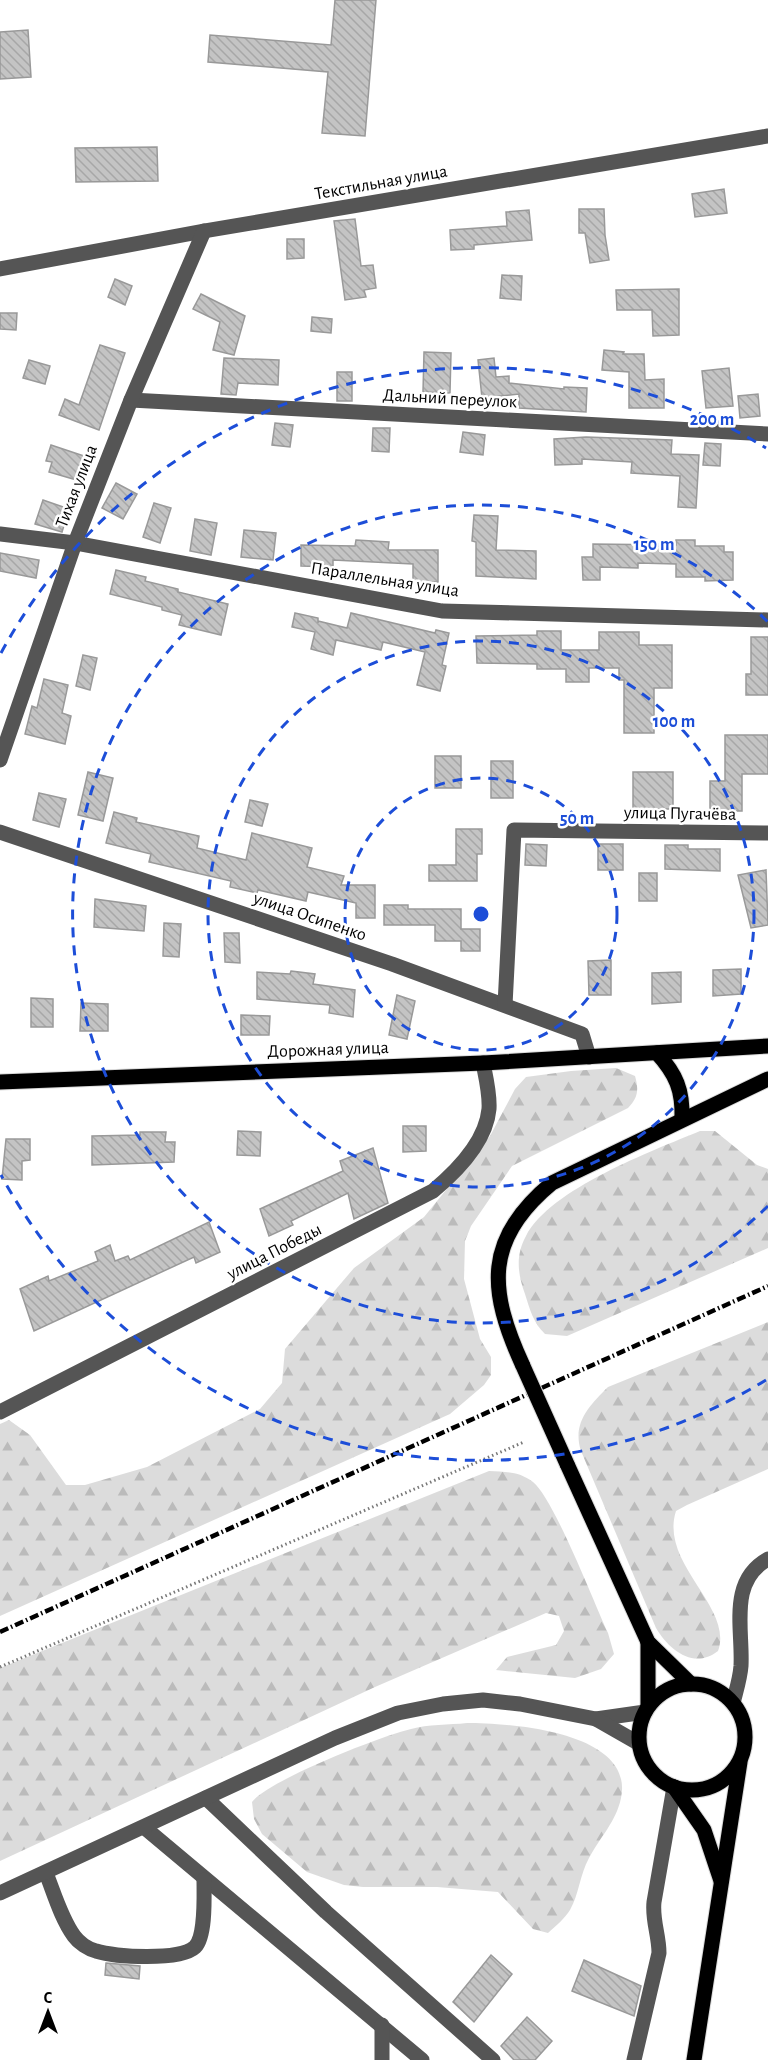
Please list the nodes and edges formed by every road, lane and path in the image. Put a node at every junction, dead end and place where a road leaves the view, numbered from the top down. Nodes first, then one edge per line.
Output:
1 (768, 136) edge
2 (204, 231) junction
3 (0, 268) edge
4 (131, 400) junction
5 (768, 434) edge
6 (0, 534) edge
7 (75, 543) junction
8 (768, 620) edge
9 (0, 760) edge
10 (0, 832) edge
11 (768, 833) edge
12 (505, 1005) junction
13 (768, 1046) edge
14 (657, 1053) junction
15 (589, 1057) junction
16 (483, 1063) junction
17 (768, 1078) edge
18 (0, 1082) edge
19 (682, 1119) junction
20 (0, 1412) edge
21 (524, 1442) dead end
22 (768, 1559) edge
23 (648, 1642) junction
24 (0, 1667) edge
25 (691, 1684) junction
26 (733, 1703) junction
27 (646, 1709) junction
28 (596, 1719) junction
29 (639, 1743) junction
30 (740, 1759) junction
31 (674, 1787) junction
32 (206, 1798) junction
33 (145, 1828) junction
34 (46, 1873) junction
35 (204, 1880) junction
36 (722, 1884) junction
37 (0, 1893) edge
38 (382, 2025) junction
39 (382, 2060) edge
40 (422, 2060) edge
41 (494, 2060) edge
42 (634, 2060) edge
43 (694, 2060) edge

1 - 2 street, Текстильная улица
2 - 3 street, Текстильная улица
2 - 4 street, Тихая улица
4 - 5 street, Дальний переулок
4 - 7 street, Тихая улица
6 - 7 street, Параллельная улица
7 - 8 street, Параллельная улица
7 - 9 street, Тихая улица
10 - 12 street, улица Осипенко
11 - 12 street, улица Пугачёва
12 - 15 street, улица Осипенко
13 - 14 main road, Дорожная улица
14 - 15 main road, Дорожная улица
14 - 19 main road
15 - 16 main road, Дорожная улица
16 - 18 main road, Дорожная улица
16 - 20 street, улица Победы
17 - 19 main road
19 - 23 main road, bridge
21 - 24 path
22 - 26 street
23 - 25 main road
23 - 27 main road
25 - 26 main road
25 - 27 main road
26 - 30 main road
27 - 28 street
27 - 29 main road
28 - 29 street
28 - 32 street
29 - 31 main road
30 - 31 main road
30 - 36 main road
31 - 36 main road
31 - 42 street
32 - 33 street
32 - 41 street
33 - 34 street
33 - 35 street
34 - 35 street
34 - 37 street
35 - 38 street
36 - 43 main road
38 - 39 street
38 - 40 street

